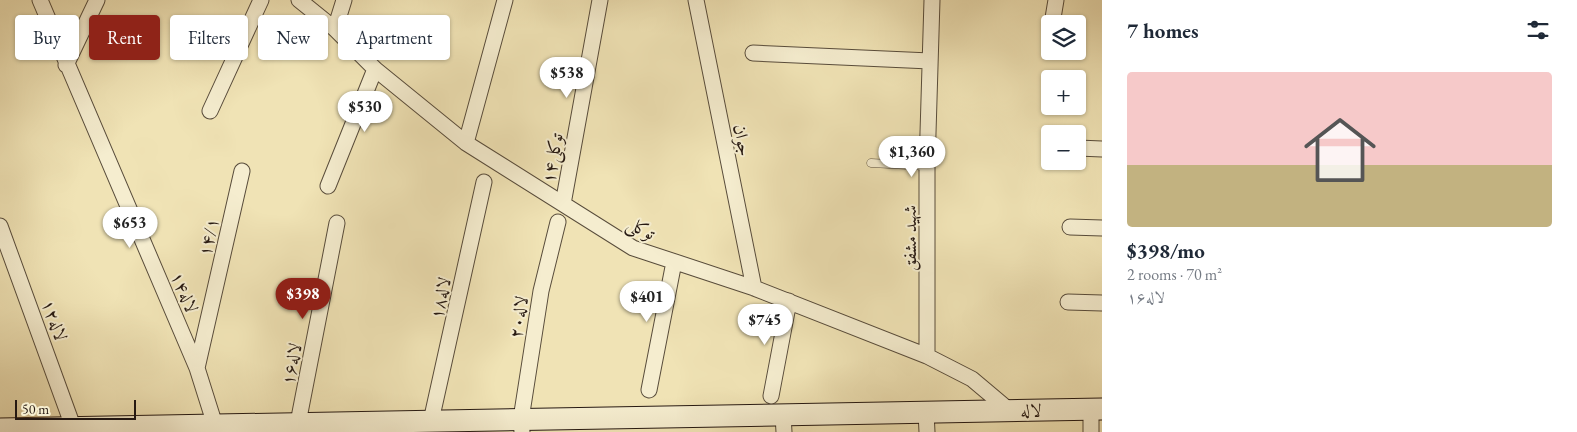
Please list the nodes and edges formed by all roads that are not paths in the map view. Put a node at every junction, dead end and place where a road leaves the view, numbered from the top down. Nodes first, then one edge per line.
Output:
1 (40, 0) edge
2 (97, 0) edge
3 (260, 0) edge
4 (300, 0) edge
5 (344, 0) edge
6 (505, 0) edge
7 (600, 0) edge
8 (696, 0) edge
9 (932, 0) edge
10 (1056, 0) edge
11 (1054, 15) edge
12 (335, 29) junction
13 (753, 53) dead end
14 (930, 61) junction
15 (66, 65) junction
16 (375, 69) junction
17 (210, 111) dead end
18 (466, 143) junction
19 (1086, 148) edge
20 (1102, 149) edge
21 (871, 163) dead end
22 (927, 166) junction
23 (242, 171) dead end
24 (484, 182) dead end
25 (328, 186) dead end
26 (563, 204) junction
27 (558, 222) dead end
28 (337, 223) dead end
29 (0, 226) edge
30 (1070, 228) dead end
31 (1102, 228) edge
32 (674, 262) junction
33 (754, 288) junction
34 (789, 301) junction
35 (1068, 302) dead end
36 (1102, 302) edge
37 (927, 356) junction
38 (197, 368) junction
39 (649, 390) dead end
40 (772, 396) dead end
41 (1097, 409) edge
42 (1010, 411) junction
43 (431, 421) junction
44 (926, 422) edge
45 (783, 423) edge
46 (298, 424) junction
47 (216, 425) junction
48 (639, 425) edge
49 (521, 426) edge
50 (380, 427) edge
51 (264, 428) edge
52 (0, 429) edge
53 (153, 429) edge
54 (75, 430) edge
55 (1091, 432) edge

1 - 15 street, لاله۱۴
2 - 15 street
3 - 17 street
4 - 12 street, توکلی
5 - 12 street
6 - 18 street
7 - 26 street, توکلی۱۴
8 - 33 street, جوان
9 - 14 street, شهید مشفق
10 - 11 street
12 - 16 street, توکلی
13 - 14 street
14 - 22 street, شهید مشفق
15 - 38 street, لاله۱۴
16 - 18 street, توکلی
16 - 25 street
18 - 26 street, توکلی
19 - 20 street
21 - 22 lane
22 - 37 street, شهید مشفق
23 - 38 street, ۱۴/۱
24 - 43 street, لاله۱۸
26 - 32 street, توکلی
27 - 49 street, لاله۲۰
28 - 46 street, لاله۱۶
29 - 54 street, لاله۱۲
30 - 31 street
32 - 33 street, توکلی
32 - 39 street
33 - 34 street, توکلی
34 - 37 street, توکلی
34 - 40 street
35 - 36 street
37 - 42 street, توکلی
38 - 47 street, لاله۱۴
41 - 42 street, لاله
41 - 55 street
42 - 44 street, لاله
43 - 49 street, لاله
43 - 50 street, لاله
44 - 45 street, لاله
45 - 48 street, لاله
46 - 50 street, لاله
46 - 51 street, لاله
47 - 51 street, لاله
47 - 53 street, لاله
48 - 49 street, لاله
52 - 54 street, لاله
53 - 54 street, لاله

